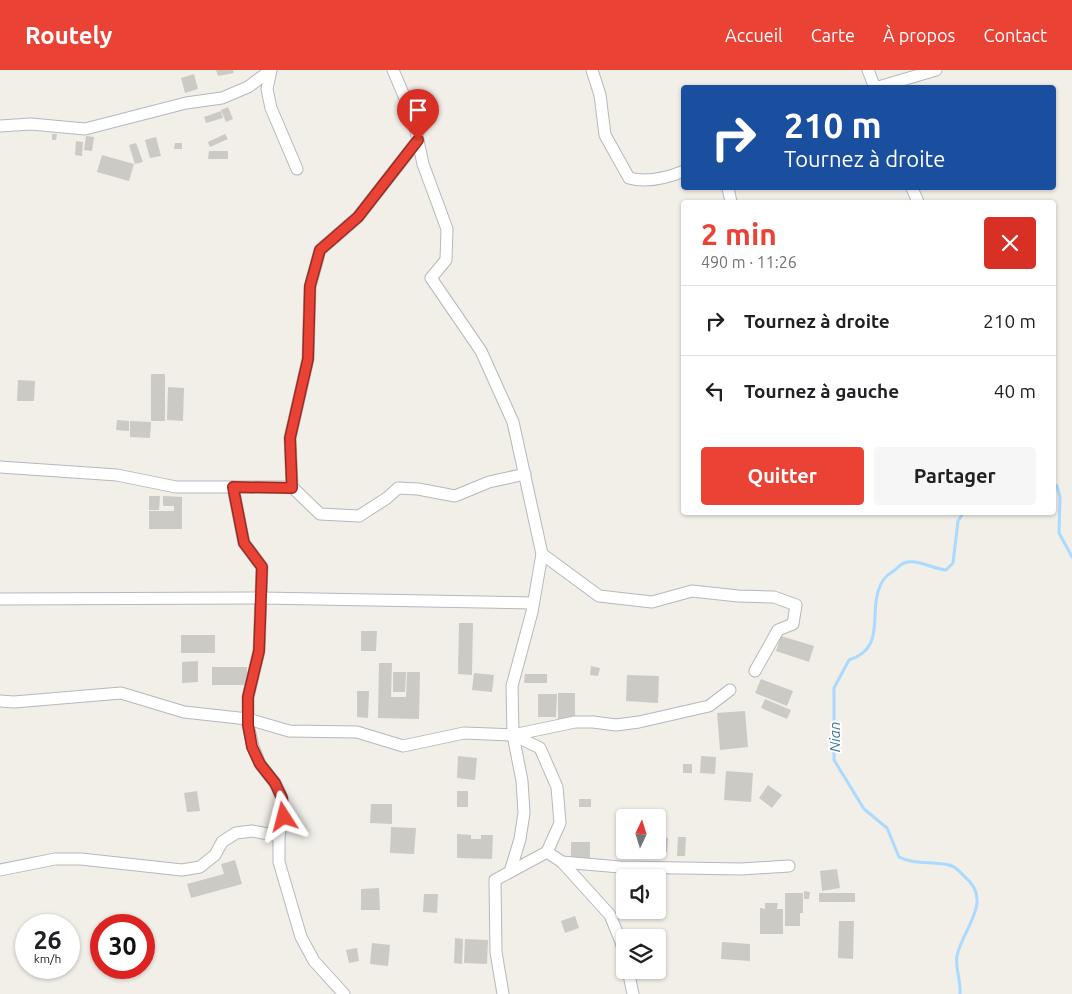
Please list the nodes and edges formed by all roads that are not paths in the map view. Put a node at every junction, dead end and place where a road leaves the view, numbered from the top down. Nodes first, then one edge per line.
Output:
1 (271, 70) edge
2 (393, 70) edge
3 (592, 70) edge
4 (868, 70) edge
5 (936, 70) edge
6 (874, 85) edge
7 (885, 85) edge
8 (0, 126) edge
9 (418, 140) junction
10 (297, 169) dead end
11 (681, 172) edge
12 (0, 467) edge
13 (525, 474) junction
14 (233, 487) junction
15 (292, 488) junction
16 (542, 554) junction
17 (261, 598) junction
18 (0, 600) edge
19 (533, 603) junction
20 (755, 671) dead end
21 (730, 690) dead end
22 (0, 701) edge
23 (248, 719) junction
24 (513, 734) junction
25 (279, 836) junction
26 (547, 852) junction
27 (562, 862) junction
28 (789, 866) dead end
29 (0, 870) edge
30 (510, 872) junction
31 (616, 930) edge
32 (630, 979) edge
33 (344, 994) edge
34 (504, 994) edge
35 (633, 994) edge

1 - 8 street
1 - 10 street
2 - 9 street
3 - 11 street
4 - 6 street
5 - 7 street
9 - 13 street
9 - 15 street
12 - 14 street
13 - 15 street
13 - 16 street
14 - 15 street
14 - 17 street
16 - 19 street
16 - 20 street
17 - 18 street
17 - 19 street
17 - 23 street
19 - 24 street
21 - 24 street
22 - 23 street
23 - 24 street
23 - 25 street
24 - 26 street
24 - 30 street
25 - 29 street
25 - 33 street
26 - 27 street
26 - 30 street
27 - 28 street
27 - 31 street
30 - 34 street
32 - 35 street

